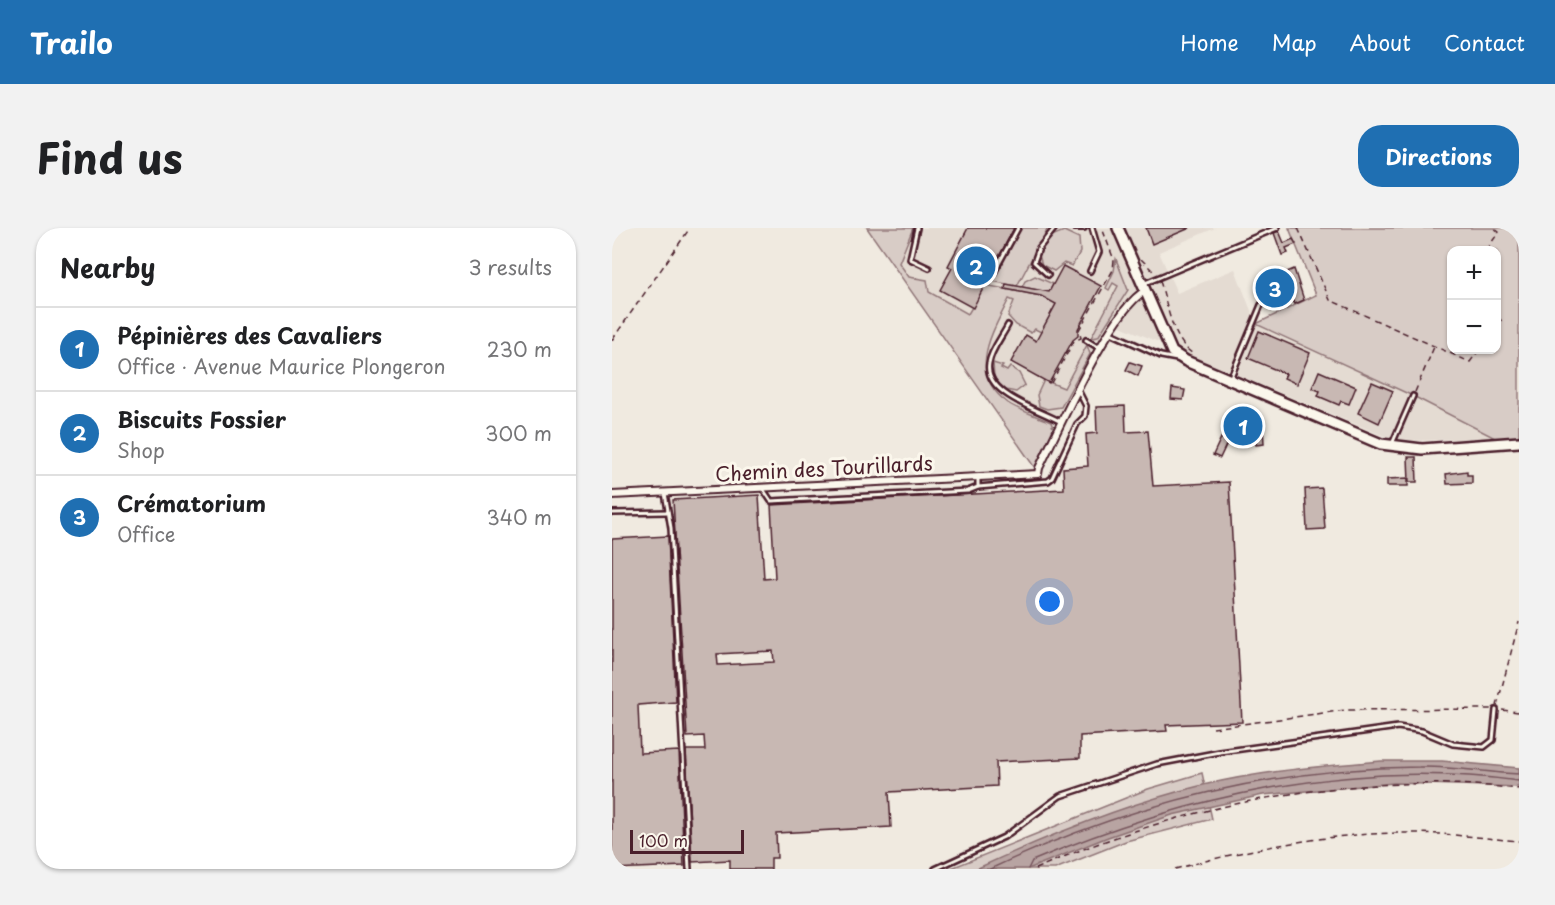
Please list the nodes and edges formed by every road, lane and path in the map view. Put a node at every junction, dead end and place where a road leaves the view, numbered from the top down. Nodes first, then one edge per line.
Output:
1 (690, 228) edge
2 (917, 228) edge
3 (1018, 228) edge
4 (1055, 228) edge
5 (1075, 228) edge
6 (1084, 228) edge
7 (1092, 228) edge
8 (1102, 228) edge
9 (1118, 228) edge
10 (1277, 228) edge
11 (1298, 228) edge
12 (1494, 228) edge
13 (1489, 246) edge
14 (1138, 255) dead end
15 (928, 268) dead end
16 (1090, 271) dead end
17 (1048, 275) dead end
18 (1158, 277) junction
19 (991, 278) dead end
20 (1144, 288) junction
21 (1270, 301) dead end
22 (1008, 325) dead end
23 (1110, 333) junction
24 (612, 340) edge
25 (1086, 340) dead end
26 (1434, 346) junction
27 (1100, 349) junction
28 (1447, 352) edge
29 (1452, 354) edge
30 (1476, 354) edge
31 (1198, 357) dead end
32 (1182, 358) junction
33 (1230, 381) junction
34 (1051, 382) dead end
35 (1079, 392) junction
36 (1413, 396) joint
37 (1062, 423) junction
38 (1519, 442) edge
39 (1391, 446) junction
40 (978, 478) junction
41 (978, 487) junction
42 (762, 488) junction
43 (665, 493) junction
44 (612, 495) edge
45 (668, 512) junction
46 (613, 513) edge
47 (1519, 622) edge
48 (1496, 710) junction
49 (1519, 712) edge
50 (1213, 728) dead end
51 (1519, 789) edge
52 (1519, 841) edge
53 (688, 869) edge
54 (935, 869) edge
55 (1035, 869) edge
56 (1175, 869) edge

1 - 24 path
2 - 15 lane
3 - 19 lane
4 - 17 lane
5 - 6 lane
7 - 16 lane
8 - 34 path
9 - 20 street
10 - 18 lane
11 - 26 path
12 - 13 path
14 - 18 path
18 - 20 lane
18 - 31 path
20 - 23 street
20 - 32 street
21 - 33 lane
22 - 37 lane
23 - 27 street
23 - 32 lane
25 - 27 lane
26 - 28 path
26 - 36 path
27 - 35 street
29 - 30 path
32 - 33 street
33 - 39 street
35 - 37 street
35 - 41 lane
36 - 39 lane
37 - 40 street, Chemin des Tourillards
38 - 39 street
40 - 41 lane
40 - 42 street, Chemin des Tourillards
41 - 42 lane
42 - 43 street, Chemin des Tourillards
43 - 44 street, Chemin des Tourillards
43 - 45 lane
45 - 46 lane
45 - 53 lane
47 - 48 path
48 - 49 path
48 - 50 path
48 - 54 lane
51 - 55 path
52 - 56 path

